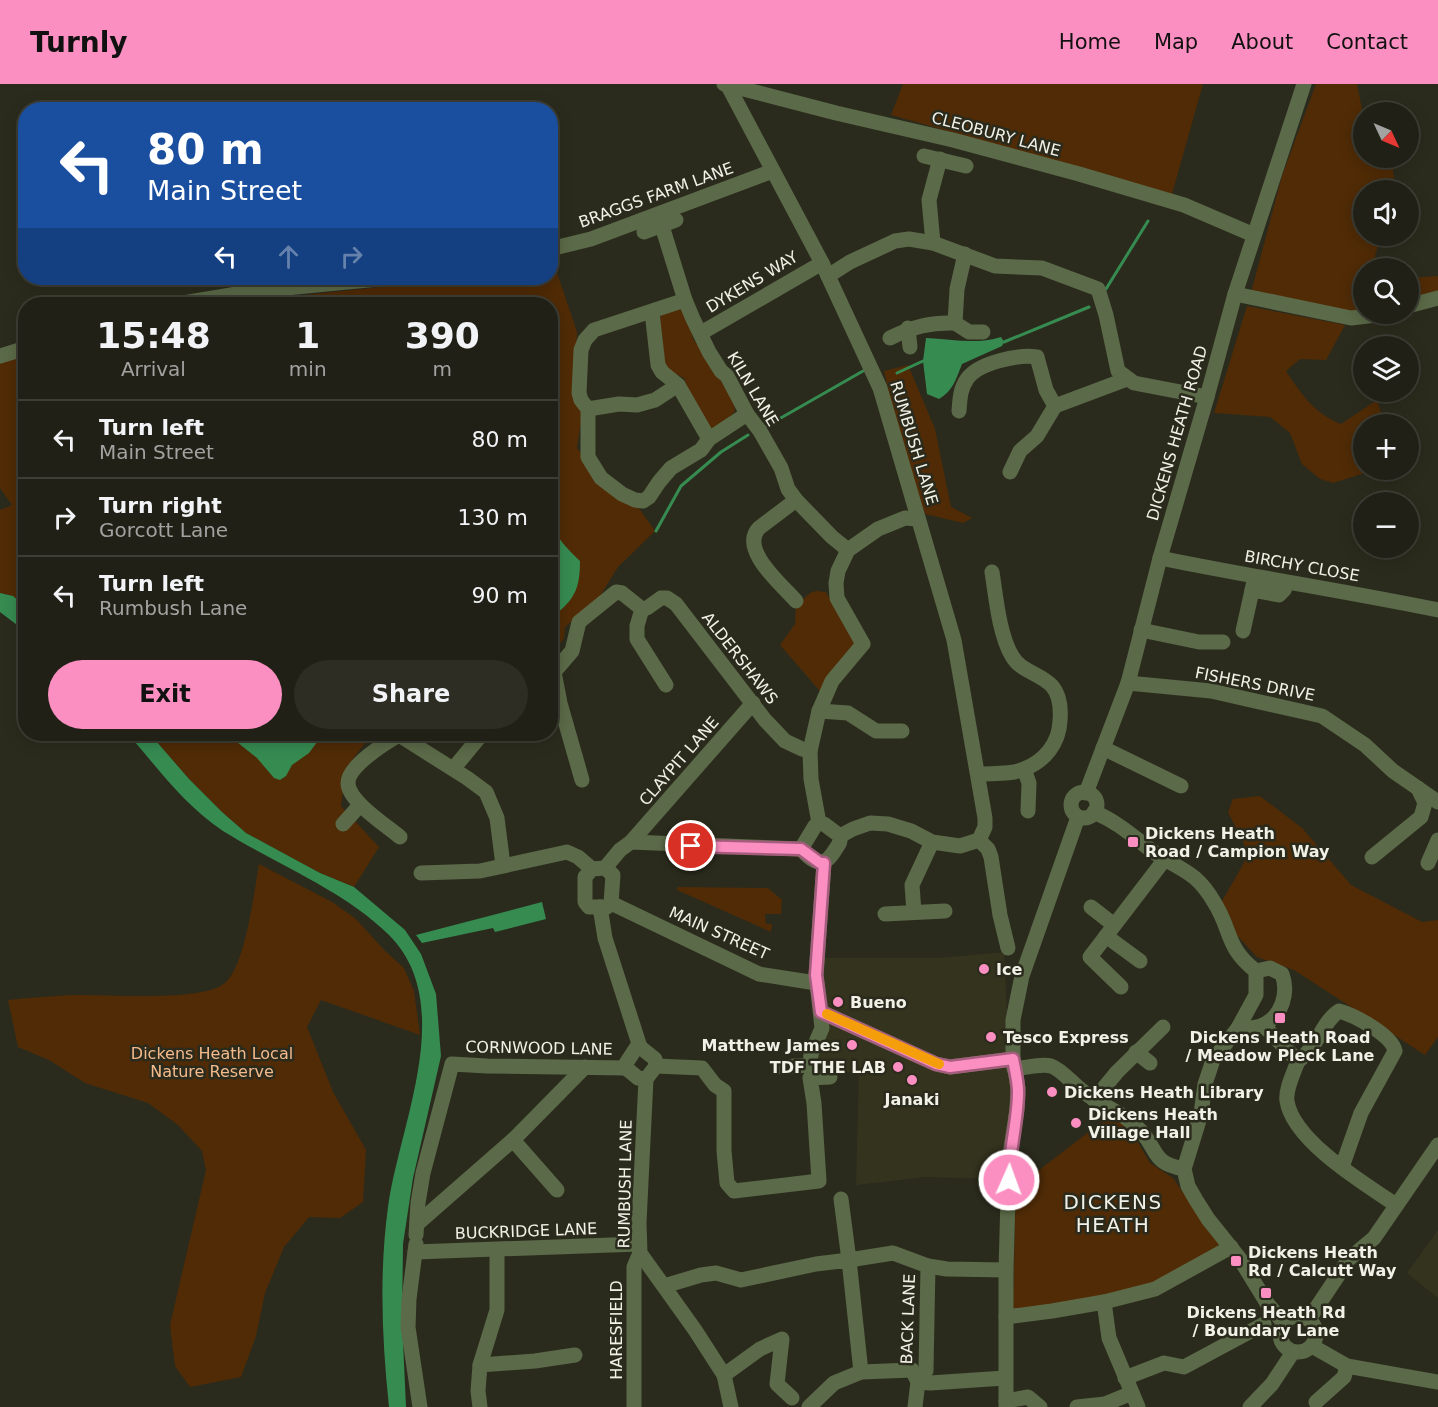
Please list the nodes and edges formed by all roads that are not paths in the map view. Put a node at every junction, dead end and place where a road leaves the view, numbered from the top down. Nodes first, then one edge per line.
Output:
1 (726, 84) edge
2 (1304, 84) edge
3 (924, 156) dead end
4 (940, 159) junction
5 (966, 166) dead end
6 (773, 171) junction
7 (644, 232) dead end
8 (1254, 235) junction
9 (933, 243) junction
10 (558, 247) edge
11 (965, 254) junction
12 (825, 269) junction
13 (317, 285) edge
14 (1234, 294) junction
15 (219, 297) edge
16 (1438, 298) edge
17 (685, 300) junction
18 (1419, 303) edge
19 (652, 312) junction
20 (1353, 318) edge
21 (955, 323) junction
22 (908, 328) junction
23 (983, 332) dead end
24 (701, 333) junction
25 (890, 338) dead end
26 (910, 347) dead end
27 (18, 350) edge
28 (0, 356) edge
29 (1127, 379) junction
30 (678, 385) junction
31 (1207, 397) junction
32 (1055, 406) junction
33 (588, 409) junction
34 (959, 411) dead end
35 (747, 414) junction
36 (709, 439) junction
37 (1010, 472) dead end
38 (796, 500) junction
39 (918, 519) junction
40 (848, 550) junction
41 (1160, 558) junction
42 (988, 576) dead end
43 (1253, 584) junction
44 (796, 601) dead end
45 (642, 609) junction
46 (1438, 610) edge
47 (1141, 630) junction
48 (1243, 631) dead end
49 (1223, 642) dead end
50 (558, 667) edge
51 (1128, 683) junction
52 (666, 685) dead end
53 (558, 693) edge
54 (753, 703) junction
55 (819, 711) junction
56 (902, 731) dead end
57 (389, 741) edge
58 (410, 741) edge
59 (476, 741) edge
60 (1102, 748) junction
61 (810, 751) junction
62 (1024, 769) junction
63 (453, 770) junction
64 (979, 774) junction
65 (582, 780) dead end
66 (1180, 786) dead end
67 (1418, 788) junction
68 (1086, 793) junction
69 (1438, 802) edge
70 (360, 804) junction
71 (1028, 811) dead end
72 (1094, 812) junction
73 (1078, 817) junction
74 (819, 823) junction
75 (343, 824) dead end
76 (840, 836) junction
77 (400, 837) dead end
78 (979, 840) junction
79 (1438, 840) edge
80 (631, 842) junction
81 (932, 842) junction
82 (801, 849) junction
83 (1372, 857) dead end
84 (1165, 859) junction
85 (824, 863) junction
86 (1428, 863) dead end
87 (503, 865) junction
88 (598, 869) junction
89 (421, 873) dead end
90 (606, 905) junction
91 (1091, 907) dead end
92 (945, 911) dead end
93 (914, 912) junction
94 (885, 914) dead end
95 (1110, 930) junction
96 (1008, 948) dead end
97 (1140, 962) dead end
98 (1256, 971) junction
99 (816, 983) junction
100 (1121, 987) dead end
101 (821, 1012) junction
102 (1263, 1025) junction
103 (1163, 1027) dead end
104 (1238, 1028) junction
105 (640, 1047) junction
106 (1136, 1052) junction
107 (1298, 1061) junction
108 (1150, 1063) dead end
109 (1014, 1064) junction
110 (656, 1066) junction
111 (585, 1067) junction
112 (782, 1067) dead end
113 (626, 1068) junction
114 (830, 1077) dead end
115 (646, 1079) junction
116 (1094, 1100) junction
117 (513, 1140) junction
118 (1438, 1145) edge
119 (1342, 1167) junction
120 (1184, 1169) junction
121 (557, 1190) dead end
122 (841, 1199) dead end
123 (1396, 1205) junction
124 (416, 1239) junction
125 (1231, 1247) junction
126 (639, 1249) junction
127 (496, 1250) junction
128 (849, 1260) junction
129 (928, 1266) junction
130 (1006, 1270) junction
131 (664, 1286) junction
132 (1104, 1302) junction
133 (1006, 1317) junction
134 (1309, 1319) junction
135 (1283, 1322) junction
136 (1264, 1324) dead end
137 (1312, 1346) junction
138 (1293, 1352) junction
139 (575, 1355) dead end
140 (480, 1365) junction
141 (1347, 1366) junction
142 (861, 1372) junction
143 (724, 1375) junction
144 (1005, 1378) junction
145 (1125, 1378) junction
146 (918, 1382) junction
147 (1438, 1382) edge
148 (1135, 1400) edge
149 (1316, 1402) dead end
150 (800, 1404) edge
151 (1006, 1404) edge
152 (420, 1407) edge
153 (480, 1407) edge
154 (634, 1407) edge
155 (731, 1407) edge
156 (915, 1407) edge
157 (1040, 1407) edge
158 (1077, 1407) edge
159 (1250, 1407) edge

1 - 6 street, RUMBUSH LANE
1 - 8 street, CLEOBURY LANE
2 - 8 street, DICKENS HEATH ROAD
3 - 4 street
4 - 5 street
4 - 9 street
6 - 10 street, BRAGGS FARM LANE
6 - 12 street, RUMBUSH LANE
7 - 17 street, KILN LANE
8 - 14 street, DICKENS HEATH ROAD
9 - 11 street, DYKENS WAY
9 - 12 street, DYKENS WAY
11 - 21 street
11 - 29 street, DYKENS WAY
12 - 24 street, DYKENS WAY
12 - 39 street, RUMBUSH LANE
13 - 15 street
14 - 20 street
14 - 31 street, DICKENS HEATH ROAD
16 - 18 street
17 - 19 street
17 - 24 street, KILN LANE
19 - 30 street
19 - 33 street
21 - 22 street
21 - 23 street
22 - 25 street
22 - 26 street
24 - 35 street, KILN LANE
27 - 28 street
29 - 31 street
29 - 32 street
30 - 33 street
30 - 36 street
31 - 41 street, DICKENS HEATH ROAD
32 - 34 street
32 - 37 street
33 - 36 street
35 - 36 street
35 - 38 street, KILN LANE
38 - 40 street, KILN LANE
38 - 44 street
39 - 40 street
39 - 64 street, RUMBUSH LANE
40 - 55 street
41 - 43 street, BIRCHY CLOSE
41 - 47 street, DICKENS HEATH ROAD
42 - 62 street
43 - 46 street, BIRCHY CLOSE
43 - 48 street
45 - 50 street
45 - 52 street
45 - 54 street, ALDERSHAWS
47 - 49 street
47 - 51 street, DICKENS HEATH ROAD
51 - 60 street, DICKENS HEATH ROAD
51 - 67 street, FISHERS DRIVE
53 - 65 street
54 - 61 street, ALDERSHAWS
54 - 80 street, CLAYPIT LANE
55 - 56 street
55 - 61 street
57 - 70 street
58 - 63 street
59 - 63 street
60 - 66 street
60 - 68 street, DICKENS HEATH ROAD
61 - 74 street
62 - 64 street
62 - 71 street
63 - 87 street
64 - 78 street, RUMBUSH LANE
67 - 69 street, FISHERS DRIVE
67 - 83 street
68 - 72 street
68 - 73 street
70 - 75 street
70 - 77 street
72 - 73 street
72 - 84 street
73 - 109 street
74 - 76 street
74 - 82 street
76 - 81 street
76 - 85 street
78 - 81 street
78 - 96 street
79 - 86 street
80 - 82 street
80 - 88 street
81 - 93 street
82 - 85 street
84 - 95 street
84 - 98 street
85 - 99 street
87 - 88 street
87 - 89 street
88 - 90 street
88 - 90 street
90 - 99 street, MAIN STREET
90 - 105 street
91 - 95 street
92 - 93 street
93 - 94 street
95 - 97 street
95 - 100 street
98 - 102 street
98 - 104 street
99 - 101 street
101 - 109 street
101 - 112 street
102 - 104 street
102 - 107 street
103 - 106 street
104 - 120 street
105 - 110 street
105 - 113 street
106 - 108 street
106 - 116 street
107 - 119 street
107 - 119 street
109 - 116 street
109 - 130 street
110 - 114 street
110 - 115 street
111 - 113 street, CORNWOOD LANE
111 - 117 street
111 - 124 street, CORNWOOD LANE
113 - 115 street
115 - 126 street, RUMBUSH LANE
116 - 120 street
117 - 121 street
117 - 124 street
118 - 123 street
119 - 123 street
120 - 125 street
122 - 128 street
123 - 134 street
124 - 127 street, BUCKRIDGE LANE
124 - 152 street
125 - 132 street
125 - 135 street
126 - 127 street, BUCKRIDGE LANE
126 - 131 street, RUMBUSH LANE
126 - 154 street, HARESFIELD
127 - 140 street
128 - 129 street
128 - 131 street
128 - 142 street
129 - 130 street
129 - 146 street, BACK LANE
130 - 133 street
131 - 143 street, RUMBUSH LANE
132 - 133 street
132 - 145 street
133 - 144 street
134 - 135 street
134 - 137 street
135 - 138 street
136 - 145 street
137 - 138 street
137 - 141 street
138 - 159 street
139 - 140 street
140 - 153 street
141 - 147 street
141 - 149 street
142 - 146 street
142 - 150 street
143 - 150 street
143 - 155 street, RUMBUSH LANE
144 - 146 street
144 - 151 street
145 - 148 street
146 - 156 street, BACK LANE
148 - 158 street
151 - 157 street

